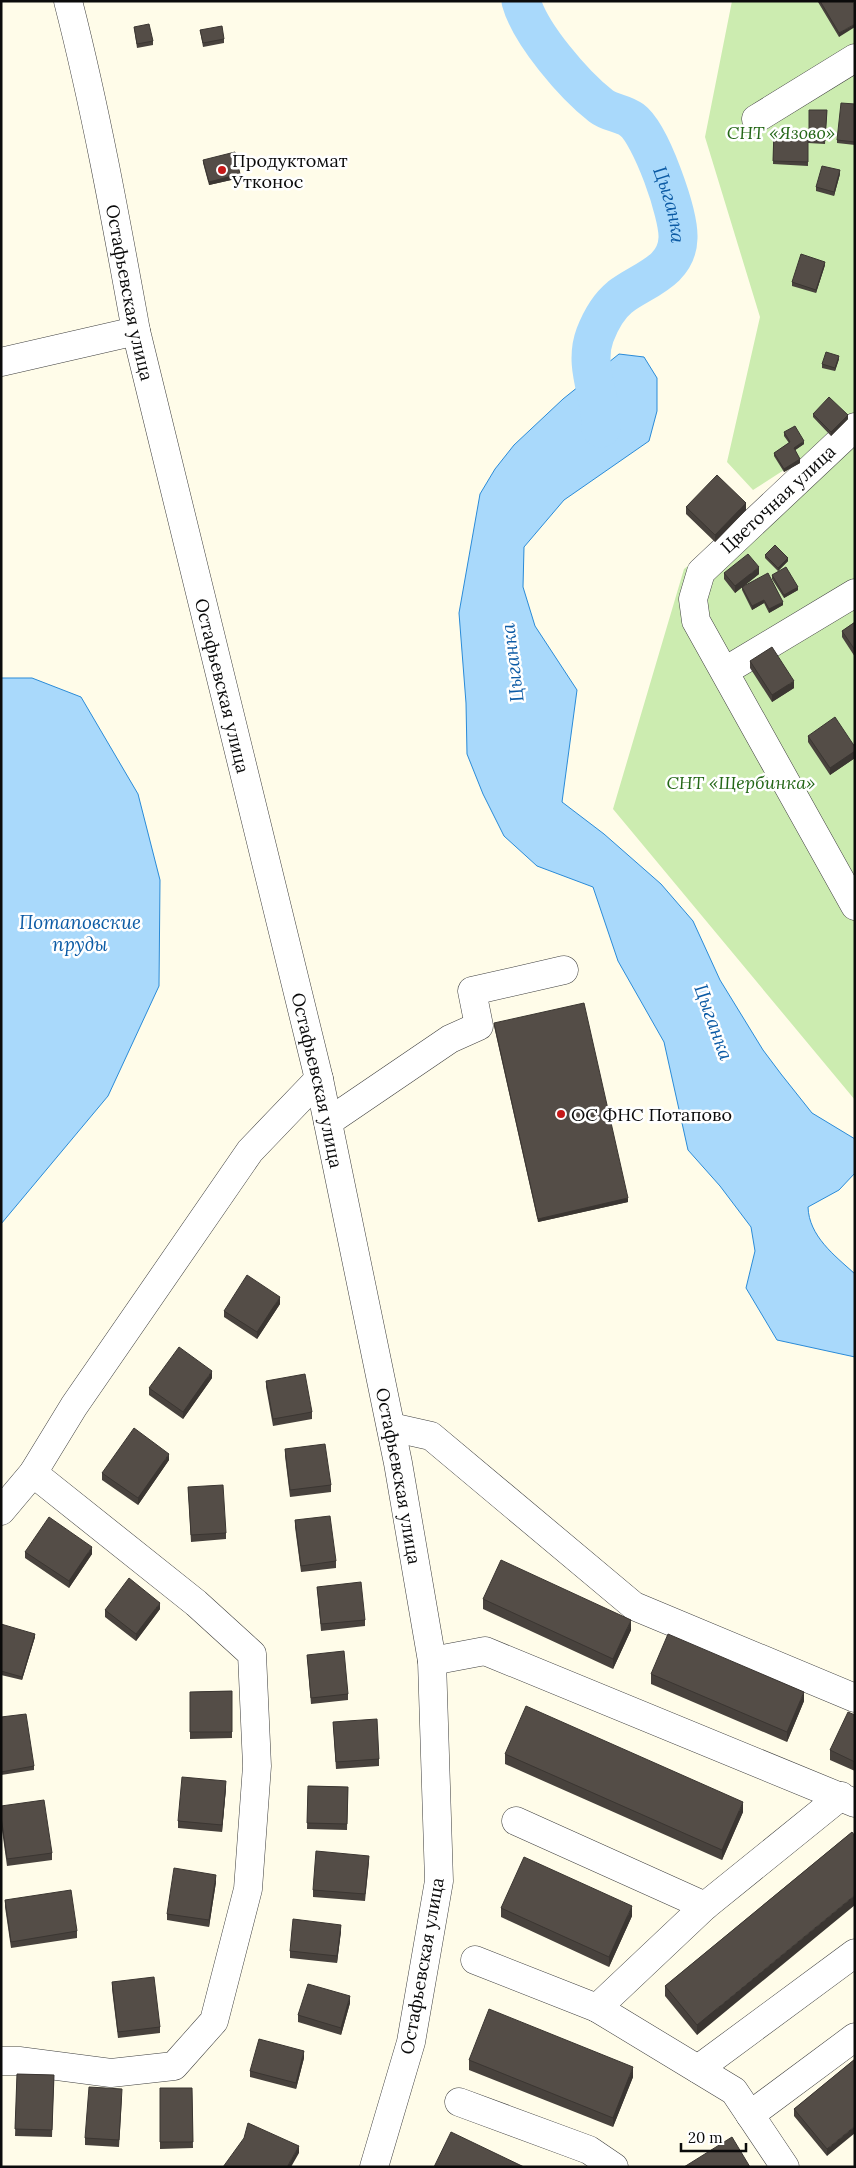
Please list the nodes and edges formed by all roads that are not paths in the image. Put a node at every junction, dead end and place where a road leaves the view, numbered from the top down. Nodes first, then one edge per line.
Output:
1 (68, 1) edge
2 (855, 58) edge
3 (756, 119) dead end
4 (136, 331) junction
5 (1, 362) edge
6 (855, 427) edge
7 (855, 593) edge
8 (725, 671) junction
9 (855, 906) edge
10 (564, 970) dead end
11 (319, 1079) junction
12 (328, 1122) junction
13 (391, 1427) junction
14 (33, 1473) junction
15 (1, 1512) edge
16 (432, 1662) junction
17 (855, 1698) edge
18 (848, 1799) edge
19 (516, 1821) dead end
20 (705, 1906) junction
21 (855, 1953) edge
22 (475, 1960) dead end
23 (597, 2008) junction
24 (855, 2038) edge
25 (1, 2061) edge
26 (698, 2069) junction
27 (459, 2102) dead end
28 (750, 2115) junction
29 (586, 2158) edge
30 (374, 2167) edge
31 (614, 2167) edge
32 (785, 2167) edge

1 - 4 street, Остафьевская улица
2 - 3 street
4 - 5 street
4 - 11 street, Остафьевская улица
6 - 8 street, Цветочная улица
7 - 8 street
8 - 9 street
10 - 12 street
11 - 12 street, Остафьевская улица
11 - 14 street
12 - 13 street, Остафьевская улица
13 - 16 street, Остафьевская улица
13 - 17 street
14 - 15 street
14 - 25 street
16 - 18 street
16 - 30 street, Остафьевская улица
18 - 20 street
19 - 20 street
20 - 23 street
21 - 26 street
22 - 23 street
23 - 26 street
24 - 28 street
26 - 28 street
27 - 29 street
28 - 32 street
29 - 31 street

